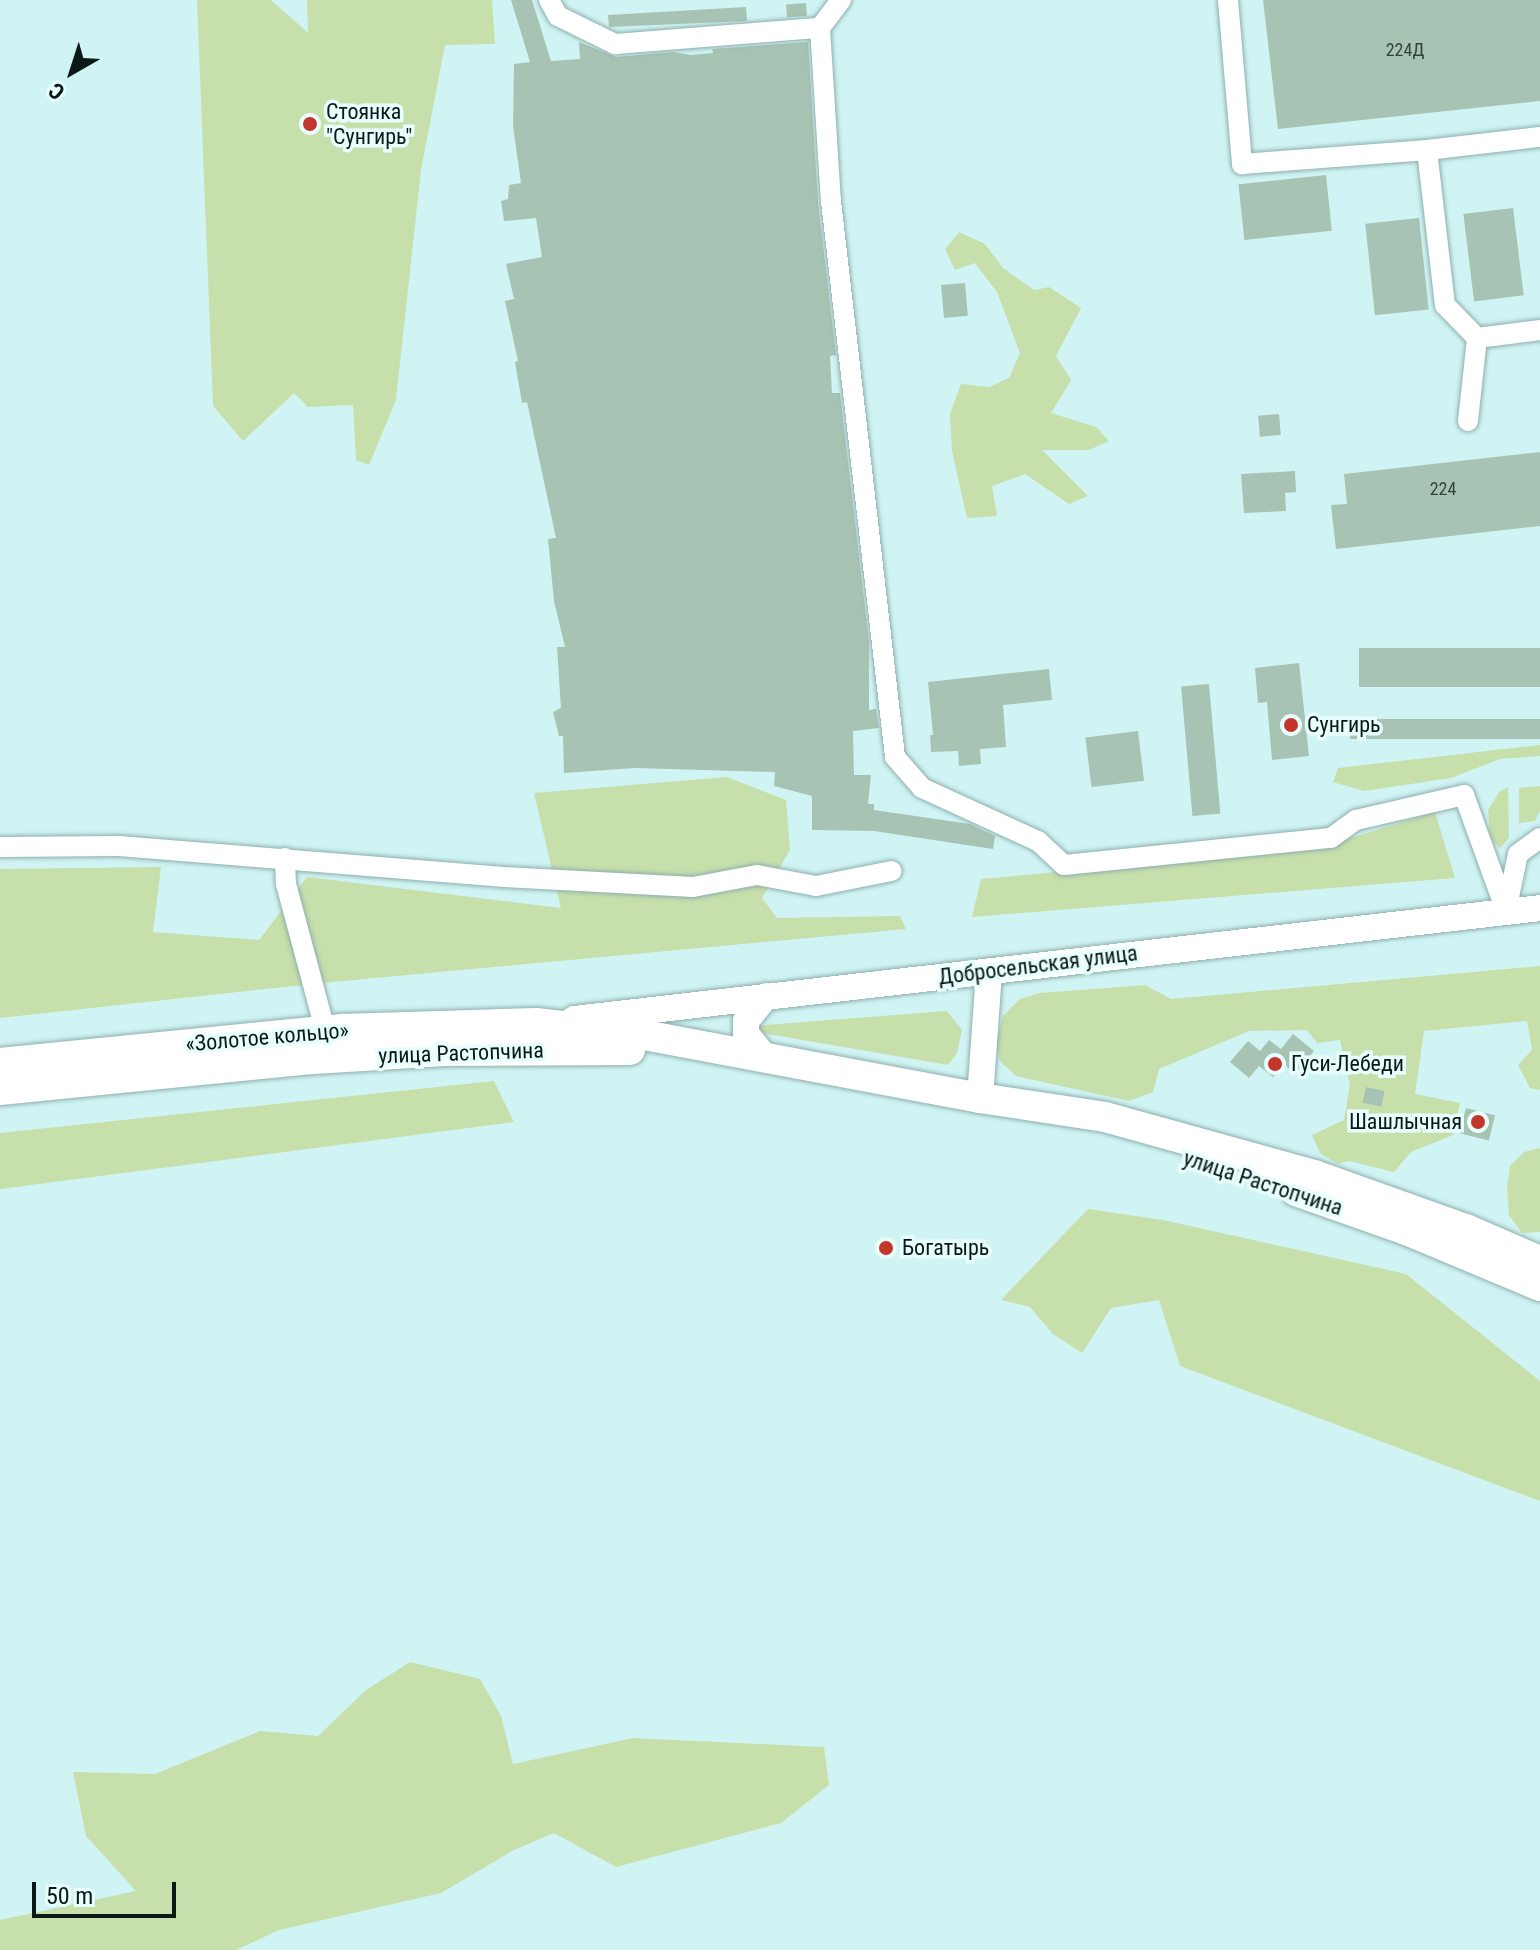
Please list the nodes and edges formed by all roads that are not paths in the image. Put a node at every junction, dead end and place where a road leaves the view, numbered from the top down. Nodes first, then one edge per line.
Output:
1 (549, 0) edge
2 (841, 0) edge
3 (1228, 0) edge
4 (820, 28) junction
5 (1540, 137) edge
6 (1427, 150) junction
7 (1540, 330) edge
8 (1477, 338) junction
9 (1468, 421) dead end
10 (1540, 838) edge
11 (0, 847) edge
12 (285, 858) junction
13 (892, 871) dead end
14 (1540, 908) edge
15 (1506, 911) junction
16 (989, 971) junction
17 (766, 996) junction
18 (536, 1023) junction
19 (325, 1030) junction
20 (764, 1056) junction
21 (0, 1063) edge
22 (158, 1074) joint
23 (0, 1090) edge
24 (980, 1098) junction
25 (1540, 1261) edge
26 (1540, 1286) edge

1 - 4 lane
2 - 4 lane
3 - 6 lane
4 - 15 lane
5 - 6 lane
6 - 8 lane
7 - 8 lane
8 - 9 lane
10 - 15 lane
11 - 12 lane
12 - 13 lane
12 - 19 lane
14 - 15 main road, Добросельская улица
15 - 16 main road, Добросельская улица
16 - 17 main road, Добросельская улица
16 - 24 main road
17 - 18 main road, Добросельская улица
17 - 20 main road
18 - 19 highway, «Золотое кольцо»
18 - 20 highway, улица Растопчина
19 - 21 highway, «Золотое кольцо»
20 - 22 highway, улица Растопчина
20 - 24 highway, улица Растопчина
22 - 23 highway, «Золотое кольцо»
24 - 25 highway, улица Растопчина
24 - 26 highway, улица Растопчина

